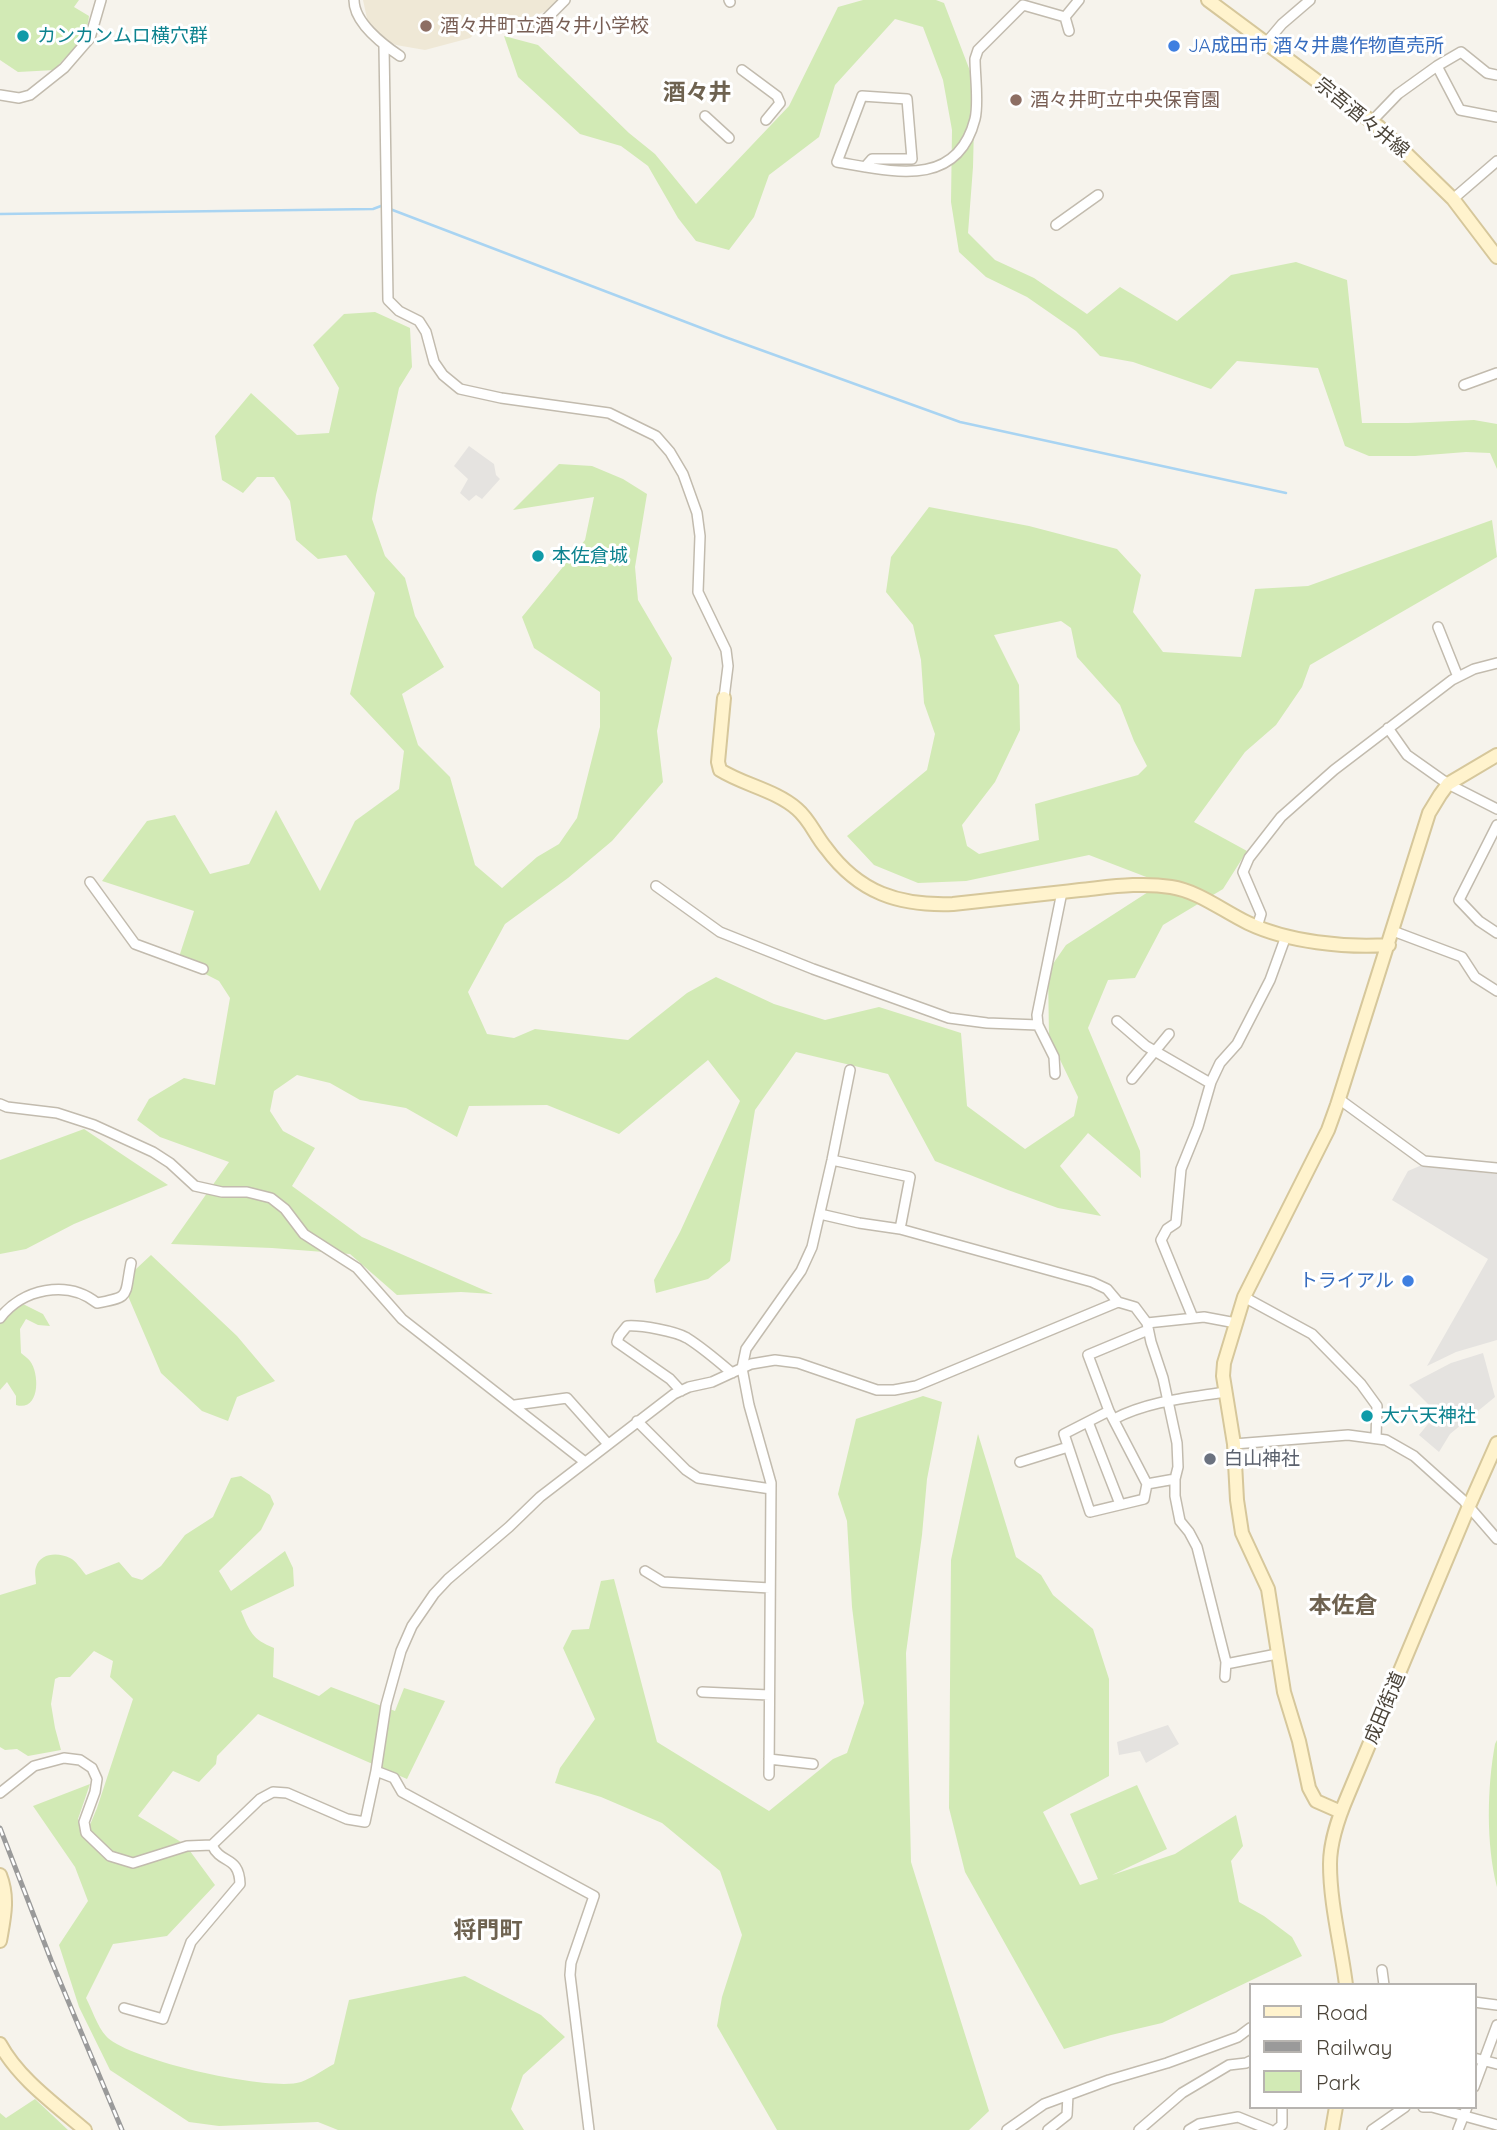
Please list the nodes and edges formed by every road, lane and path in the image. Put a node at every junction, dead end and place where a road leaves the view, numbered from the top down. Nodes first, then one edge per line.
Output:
1 (101, 0) edge
2 (354, 0) edge
3 (565, 0) edge
4 (1079, 0) edge
5 (1208, 0) edge
6 (1310, 0) edge
7 (1065, 17) junction
8 (539, 26) dead end
9 (1069, 32) dead end
10 (1266, 43) junction
11 (384, 46) junction
12 (400, 55) dead end
13 (1437, 66) junction
14 (742, 70) dead end
15 (1497, 75) edge
16 (0, 95) edge
17 (705, 116) dead end
18 (1497, 117) edge
19 (766, 120) dead end
20 (1372, 121) junction
21 (729, 138) dead end
22 (1497, 161) edge
23 (865, 167) junction
24 (1098, 195) dead end
25 (1453, 199) junction
26 (1056, 225) dead end
27 (1497, 257) edge
28 (1497, 373) edge
29 (1464, 385) dead end
30 (1438, 628) dead end
31 (1497, 663) edge
32 (1458, 677) junction
33 (724, 698) joint
34 (1388, 728) junction
35 (1497, 755) edge
36 (1448, 784) junction
37 (1497, 809) edge
38 (1497, 825) edge
39 (90, 882) dead end
40 (656, 886) dead end
41 (1062, 892) junction
42 (1257, 927) junction
43 (1393, 930) junction
44 (1497, 933) edge
45 (1286, 936) junction
46 (1389, 945) junction
47 (204, 969) dead end
48 (1497, 990) edge
49 (1117, 1021) dead end
50 (1038, 1025) junction
51 (1169, 1034) dead end
52 (1154, 1051) junction
53 (850, 1070) dead end
54 (1055, 1074) dead end
55 (1132, 1079) dead end
56 (1210, 1083) junction
57 (1339, 1099) junction
58 (0, 1104) edge
59 (832, 1160) junction
60 (1497, 1168) edge
61 (820, 1214) junction
62 (900, 1229) junction
63 (131, 1263) dead end
64 (1244, 1297) junction
65 (1118, 1302) junction
66 (0, 1318) edge
67 (1193, 1318) junction
68 (1236, 1323) junction
69 (1148, 1326) junction
70 (741, 1367) junction
71 (732, 1373) junction
72 (681, 1391) junction
73 (1225, 1392) junction
74 (1169, 1400) junction
75 (515, 1405) junction
76 (1112, 1415) junction
77 (637, 1421) junction
78 (1088, 1422) junction
79 (1376, 1438) junction
80 (1497, 1443) edge
81 (608, 1444) junction
82 (1234, 1444) junction
83 (1068, 1447) junction
84 (585, 1462) junction
85 (1020, 1462) dead end
86 (1175, 1479) junction
87 (1147, 1484) junction
88 (771, 1489) junction
89 (1120, 1504) junction
90 (1469, 1506) junction
91 (1497, 1539) edge
92 (645, 1571) dead end
93 (770, 1588) junction
94 (1277, 1654) junction
95 (1226, 1664) junction
96 (1226, 1677) dead end
97 (702, 1692) dead end
98 (769, 1695) junction
99 (769, 1759) junction
100 (813, 1763) dead end
101 (376, 1771) junction
102 (769, 1775) dead end
103 (0, 1793) edge
104 (1341, 1812) junction
105 (212, 1845) junction
106 (0, 1875) edge
107 (0, 1941) edge
108 (1382, 1970) dead end
109 (1346, 1983) edge
110 (1384, 1983) edge
111 (1476, 2002) edge
112 (1497, 2005) edge
113 (124, 2008) dead end
114 (1497, 2025) edge
115 (1248, 2029) edge
116 (0, 2044) edge
117 (1479, 2058) edge
118 (1248, 2062) edge
119 (1497, 2064) edge
120 (1476, 2075) edge
121 (1068, 2095) junction
122 (1282, 2109) edge
123 (1336, 2109) edge
124 (1440, 2109) edge
125 (1392, 2112) edge
126 (1465, 2112) edge
127 (1497, 2125) edge
128 (85, 2130) edge
129 (589, 2130) edge
130 (1007, 2130) edge
131 (1048, 2130) edge
132 (1139, 2130) edge
133 (1189, 2130) edge
134 (1270, 2130) edge
135 (1276, 2130) edge
136 (1332, 2130) edge
137 (1372, 2130) edge
138 (1458, 2130) edge

1 - 16 street
2 - 11 street
3 - 8 street
4 - 7 street
5 - 10 street, 宗吾酒々井線
6 - 10 street
7 - 9 street
7 - 23 street
10 - 20 street, 宗吾酒々井線
11 - 12 street
11 - 33 street
13 - 15 street
13 - 18 street
13 - 20 street
14 - 19 street
17 - 21 street
20 - 25 street, 宗吾酒々井線
22 - 25 street
23 - 23 street
24 - 26 street
25 - 27 street, 宗吾酒々井線
28 - 29 street
30 - 32 street
31 - 32 street
32 - 34 street
33 - 41 street
34 - 36 street
34 - 42 street
35 - 36 street
36 - 37 street
36 - 43 street
38 - 44 street
39 - 47 street
40 - 50 street
41 - 42 street
41 - 50 street
42 - 45 street
43 - 46 street
43 - 48 street
45 - 46 street
45 - 56 street
46 - 57 street
49 - 52 street
50 - 54 street
51 - 52 street
52 - 55 street
52 - 56 street
53 - 59 street
56 - 67 street
57 - 60 street
57 - 64 street
58 - 75 street
59 - 61 street
59 - 62 street
61 - 62 street
61 - 70 street
62 - 65 street
63 - 66 street
64 - 68 street
64 - 79 street
65 - 69 street
65 - 70 street
67 - 68 street
67 - 69 street
68 - 73 street
69 - 74 street
69 - 76 street
70 - 71 street
70 - 88 street
71 - 72 street
71 - 72 street
72 - 77 street
73 - 74 street
73 - 82 street
74 - 76 street
74 - 86 street
75 - 81 street
75 - 84 street
76 - 78 street
76 - 87 street
77 - 81 street
77 - 88 street
78 - 83 street
78 - 89 street
79 - 82 street
79 - 90 street
80 - 90 street, 成田街道
81 - 84 street
82 - 94 street
83 - 85 street
83 - 89 street
84 - 101 street
86 - 87 street
86 - 95 street
87 - 89 street
88 - 93 street
90 - 91 street
90 - 104 street, 成田街道
92 - 93 street
93 - 98 street
94 - 95 street
94 - 104 street
95 - 96 street
97 - 98 street
98 - 99 street
99 - 100 street
99 - 102 street
101 - 105 street
101 - 129 street
103 - 105 street
104 - 109 street, 成田街道
105 - 113 street
106 - 107 street
108 - 110 street
111 - 112 street
114 - 117 street
115 - 121 street
116 - 128 street
117 - 119 street
117 - 120 street
118 - 132 street
121 - 130 street
121 - 131 street
122 - 135 street
123 - 136 street
124 - 126 street
125 - 137 street
126 - 127 street
126 - 138 street
133 - 134 street

